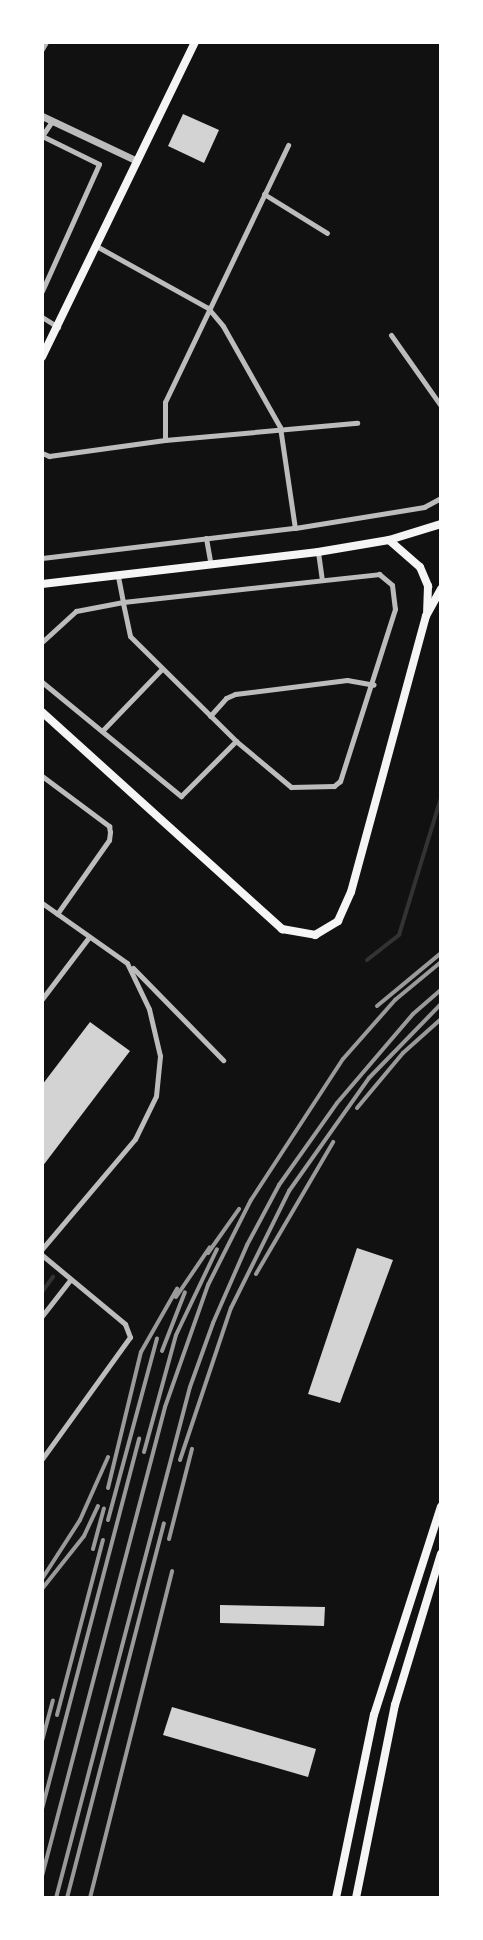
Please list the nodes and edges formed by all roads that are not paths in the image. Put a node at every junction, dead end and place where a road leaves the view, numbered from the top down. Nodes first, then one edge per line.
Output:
1 (45, 42) edge
2 (195, 42) edge
3 (42, 49) edge
4 (42, 116) edge
5 (52, 121) junction
6 (42, 136) edge
7 (288, 145) dead end
8 (137, 161) junction
9 (264, 194) junction
10 (327, 233) dead end
11 (98, 247) junction
12 (42, 291) edge
13 (208, 308) junction
14 (42, 317) edge
15 (58, 327) junction
16 (391, 335) dead end
17 (42, 357) edge
18 (441, 406) edge
19 (357, 423) dead end
20 (280, 427) junction
21 (165, 440) junction
22 (42, 453) edge
23 (441, 498) edge
24 (441, 524) edge
25 (295, 528) junction
26 (206, 538) junction
27 (389, 540) junction
28 (318, 552) junction
29 (42, 558) edge
30 (211, 566) junction
31 (118, 577) junction
32 (322, 580) junction
33 (42, 584) edge
34 (58, 584) junction
35 (441, 589) edge
36 (42, 592) edge
37 (123, 602) junction
38 (426, 616) junction
39 (42, 642) edge
40 (161, 669) junction
41 (42, 682) edge
42 (374, 685) junction
43 (42, 712) edge
44 (210, 717) junction
45 (102, 731) junction
46 (236, 741) junction
47 (42, 776) edge
48 (42, 903) edge
49 (57, 914) junction
50 (89, 937) junction
51 (127, 963) junction
52 (42, 999) edge
53 (224, 1060) dead end
54 (42, 1249) edge
55 (42, 1255) edge
56 (70, 1280) junction
57 (42, 1316) edge
58 (42, 1459) edge
59 (441, 1506) edge
60 (441, 1554) edge
61 (336, 1898) edge
62 (356, 1898) edge

1 - 3 street
2 - 8 main road
4 - 5 street
5 - 6 street
5 - 8 street
6 - 12 street
7 - 9 street
8 - 11 main road
9 - 10 street
9 - 13 street
11 - 13 street
11 - 15 main road
13 - 20 street
13 - 21 street
14 - 15 street
15 - 17 main road
16 - 18 street
19 - 20 street
20 - 21 street
20 - 25 street
21 - 22 street
23 - 25 street
24 - 27 main road
25 - 26 street
26 - 29 street
26 - 30 street
27 - 28 main road
27 - 38 main road
28 - 30 main road
28 - 32 street
30 - 31 main road
31 - 34 main road
31 - 37 street
32 - 37 street
32 - 42 street
33 - 34 main road
34 - 36 main road
35 - 38 main road
37 - 39 street
37 - 40 street
38 - 43 main road
40 - 44 street
40 - 45 street
41 - 45 street
42 - 44 street
42 - 46 street
44 - 46 street
45 - 46 street
47 - 49 street
48 - 49 street
49 - 50 street
50 - 51 street
50 - 52 street
51 - 53 street
51 - 54 street
55 - 56 street
56 - 57 street
56 - 58 street
59 - 61 main road
60 - 62 main road

